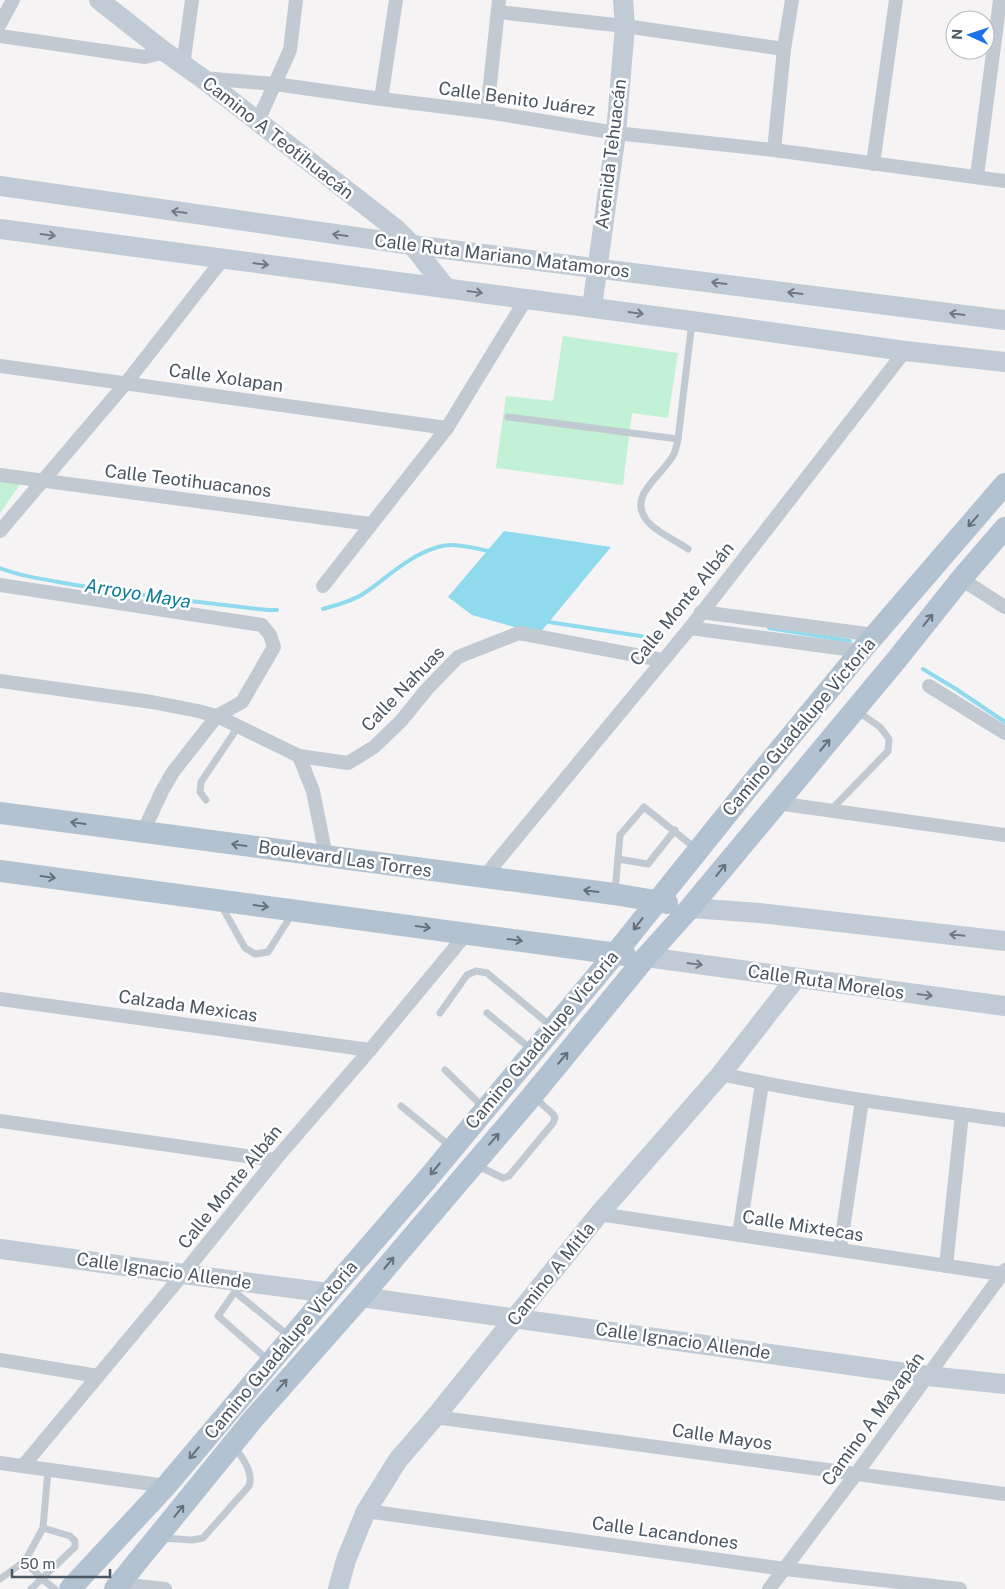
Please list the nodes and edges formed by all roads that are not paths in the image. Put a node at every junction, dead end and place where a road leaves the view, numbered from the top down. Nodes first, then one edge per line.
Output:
1 (13, 0) edge
2 (99, 0) edge
3 (192, 0) edge
4 (296, 0) edge
5 (396, 0) edge
6 (623, 0) edge
7 (792, 0) edge
8 (896, 0) edge
9 (1000, 0) edge
10 (499, 6) edge
11 (0, 24) edge
12 (625, 26) junction
13 (0, 36) edge
14 (784, 49) junction
15 (165, 52) junction
16 (183, 66) junction
17 (202, 78) junction
18 (275, 84) junction
19 (381, 99) junction
20 (487, 112) junction
21 (258, 121) junction
22 (616, 133) junction
23 (774, 150) junction
24 (873, 164) junction
25 (977, 176) junction
26 (1005, 181) edge
27 (0, 186) edge
28 (0, 229) edge
29 (412, 245) junction
30 (223, 259) junction
31 (597, 268) junction
32 (446, 288) junction
33 (526, 299) junction
34 (592, 307) junction
35 (1005, 320) edge
36 (692, 321) junction
37 (905, 351) junction
38 (1005, 362) edge
39 (0, 366) edge
40 (126, 383) junction
41 (508, 418) dead end
42 (447, 428) junction
43 (678, 439) junction
44 (0, 475) edge
45 (44, 481) junction
46 (1005, 484) edge
47 (370, 524) junction
48 (1005, 528) edge
49 (0, 530) edge
50 (688, 549) dead end
51 (961, 579) junction
52 (0, 585) edge
53 (323, 586) dead end
54 (1005, 607) edge
55 (701, 612) junction
56 (690, 628) junction
57 (868, 643) junction
58 (662, 660) junction
59 (0, 681) edge
60 (929, 686) dead end
61 (854, 709) junction
62 (217, 716) junction
63 (238, 727) junction
64 (1005, 733) edge
65 (299, 756) junction
66 (206, 800) dead end
67 (776, 803) junction
68 (831, 810) junction
69 (0, 813) edge
70 (675, 830) junction
71 (143, 832) junction
72 (1005, 835) edge
73 (698, 850) junction
74 (326, 856) junction
75 (618, 860) junction
76 (0, 871) edge
77 (484, 878) junction
78 (614, 894) junction
79 (218, 900) junction
80 (656, 901) junction
81 (690, 908) junction
82 (294, 910) junction
83 (467, 933) junction
84 (1005, 941) edge
85 (615, 954) junction
86 (646, 957) junction
87 (796, 978) junction
88 (0, 999) edge
89 (1005, 1006) edge
90 (440, 1013) dead end
91 (487, 1013) dead end
92 (554, 1028) junction
93 (370, 1050) junction
94 (534, 1051) junction
95 (445, 1070) dead end
96 (721, 1074) junction
97 (762, 1083) junction
98 (532, 1096) junction
99 (862, 1100) junction
100 (401, 1106) dead end
101 (485, 1110) junction
102 (962, 1114) junction
103 (1005, 1120) edge
104 (0, 1121) edge
105 (453, 1148) junction
106 (276, 1160) junction
107 (473, 1164) junction
108 (599, 1214) junction
109 (739, 1235) junction
110 (0, 1249) edge
111 (840, 1250) junction
112 (946, 1266) junction
113 (1003, 1272) edge
114 (183, 1274) junction
115 (239, 1287) junction
116 (329, 1292) junction
117 (361, 1296) junction
118 (515, 1318) junction
119 (291, 1337) junction
120 (0, 1360) edge
121 (270, 1362) junction
122 (98, 1376) junction
123 (928, 1376) junction
124 (1005, 1384) edge
125 (435, 1418) junction
126 (233, 1444) junction
127 (0, 1463) edge
128 (23, 1466) junction
129 (48, 1470) junction
130 (856, 1474) junction
131 (166, 1486) junction
132 (1005, 1494) edge
133 (366, 1511) junction
134 (42, 1528) junction
135 (157, 1538) junction
136 (24, 1562) junction
137 (785, 1569) junction
138 (0, 1579) edge
139 (42, 1579) junction
140 (117, 1586) edge
141 (31, 1589) edge
142 (55, 1589) edge
143 (70, 1589) edge
144 (165, 1589) edge
145 (338, 1589) edge
146 (769, 1589) edge
147 (960, 1589) edge

1 - 11 street
2 - 15 main road, Camino A Teotihuacán
3 - 16 street
4 - 18 street
5 - 19 street
6 - 12 main road, Avenida Tehuacán
7 - 14 street
8 - 24 street
9 - 25 street
10 - 12 street
10 - 20 street
12 - 14 street
12 - 22 main road, Avenida Tehuacán
13 - 15 street
14 - 23 street
15 - 16 main road, Camino A Teotihuacán
16 - 17 main road, Camino A Teotihuacán
17 - 18 street, Calle Benito Juárez
17 - 21 main road, Camino A Teotihuacán
18 - 19 street, Calle Benito Juárez
18 - 21 street
19 - 20 street, Calle Benito Juárez
20 - 22 street, Calle Benito Juárez
21 - 29 main road, Camino A Teotihuacán
22 - 23 street, Calle Benito Juárez
22 - 31 main road, Avenida Tehuacán
23 - 24 street, Calle Benito Juárez
24 - 25 street, Calle Benito Juárez
25 - 26 street, Calle Benito Juárez
29 -> 27 main road, Calle Ruta Mariano Matamoros
28 -> 30 main road
29 - 31 main road, Calle Ruta Mariano Matamoros
29 - 32 main road, Camino A Teotihuacán
30 -> 32 main road
30 - 40 street
31 - 34 main road, Avenida Tehuacán
35 -> 31 main road, Calle Ruta Mariano Matamoros
32 -> 33 main road
33 - 34 main road
33 - 42 street
34 -> 36 main road
36 - 37 main road
36 - 43 lane
37 - 38 main road
37 - 55 street, Calle Monte Albán
39 - 40 street, Calle Xolapan
40 - 42 street, Calle Xolapan
40 - 45 street
41 - 43 lane
42 - 47 street
43 - 50 lane
44 - 45 street, Calle Teotihuacanos
45 - 47 street, Calle Teotihuacanos
45 - 49 street
46 -> 57 main road, Camino Guadalupe Victoria
47 - 53 street
48 - 51 main road, Camino Guadalupe Victoria
51 - 54 street
61 -> 51 main road, Camino Guadalupe Victoria
52 - 62 street
55 - 56 street, Calle Monte Albán
55 - 57 street
56 - 57 street
56 - 58 street, Calle Monte Albán
57 - 73 main road, Camino Guadalupe Victoria
58 - 65 street, Calle Nahuas
58 - 77 street, Calle Monte Albán
59 - 62 street, Calle Nahuas
60 - 64 street
67 -> 61 main road, Camino Guadalupe Victoria
61 - 68 lane
62 - 63 street, Calle Nahuas
62 - 71 street
63 - 65 street, Calle Nahuas
63 - 66 lane
65 - 74 street
67 - 68 street
81 -> 67 main road, Camino Guadalupe Victoria
68 - 72 street
71 -> 69 main road, Boulevard Las Torres
70 - 73 lane
70 - 75 lane
70 - 75 lane
74 -> 71 main road, Boulevard Las Torres
73 - 80 main road, Camino Guadalupe Victoria
74 - 77 main road, Boulevard Las Torres
75 - 78 lane
76 -> 79 main road
78 -> 77 main road, Boulevard Las Torres
78 - 80 main road, Boulevard Las Torres
79 -> 82 main road
79 - 82 lane
80 - 81 main road, Boulevard Las Torres
80 -> 85 main road, Camino Guadalupe Victoria
84 -> 81 main road
81 - 86 main road, Camino Guadalupe Victoria
82 -> 83 main road
83 -> 85 main road
83 - 93 street, Calle Monte Albán
85 - 86 main road
85 - 92 main road, Camino Guadalupe Victoria
86 -> 87 main road, Calle Ruta Morelos
98 -> 86 main road, Camino Guadalupe Victoria
87 -> 89 main road, Calle Ruta Morelos
87 - 96 main road, Camino A Mitla
88 - 93 street, Calzada Mexicas
90 - 92 lane
91 - 94 lane
92 - 94 main road, Camino Guadalupe Victoria
93 - 106 street, Calle Monte Albán
94 - 101 main road, Camino Guadalupe Victoria
95 - 101 lane
96 - 97 street
96 - 108 main road, Camino A Mitla
97 - 99 street
97 - 109 street
107 -> 98 main road, Camino Guadalupe Victoria
98 - 107 lane
99 - 102 street
99 - 111 street
100 - 105 lane
101 - 105 main road, Camino Guadalupe Victoria
102 - 103 street
102 - 112 street
104 - 106 street
105 -> 116 main road, Camino Guadalupe Victoria
106 - 114 street, Calle Monte Albán
117 -> 107 main road, Camino Guadalupe Victoria
108 - 109 street, Calle Mixtecas
108 - 118 main road, Camino A Mitla
109 - 111 street, Calle Mixtecas
110 - 114 main road, Calle Ignacio Allende
111 - 112 street, Calle Mixtecas
112 - 113 street, Calle Mixtecas
113 - 123 street, Camino A Mayapán
114 - 115 main road, Calle Ignacio Allende
114 - 122 street, Calle Monte Albán
115 - 116 main road, Calle Ignacio Allende
115 - 119 lane
115 - 121 lane
116 - 119 main road, Camino Guadalupe Victoria
117 - 118 main road, Calle Ignacio Allende
126 -> 117 main road, Camino Guadalupe Victoria
118 - 123 main road, Calle Ignacio Allende
118 - 125 main road, Camino A Mitla
119 - 121 main road, Camino Guadalupe Victoria
120 - 122 street
121 -> 131 main road, Camino Guadalupe Victoria
122 - 128 street, Calle Monte Albán
123 - 124 main road, Calle Ignacio Allende
123 - 130 street, Camino A Mayapán
125 - 130 street, Calle Mayos
125 - 133 main road, Camino A Mitla
135 -> 126 main road, Camino Guadalupe Victoria
126 - 135 lane
127 - 128 street
128 - 129 street
129 - 131 street
129 - 134 lane
130 - 132 street, Calle Mayos
130 - 137 street, Camino A Mayapán
131 - 143 main road, Camino Guadalupe Victoria
133 - 137 street, Calle Lacandones
133 - 145 main road, Camino A Mitla
134 - 136 lane
134 - 139 lane
135 - 140 main road, Camino Guadalupe Victoria
136 - 138 lane
136 - 139 lane
137 - 146 street, Camino A Mayapán
137 - 147 street, Calle Lacandones
139 - 141 lane
139 - 142 lane
140 - 144 street

